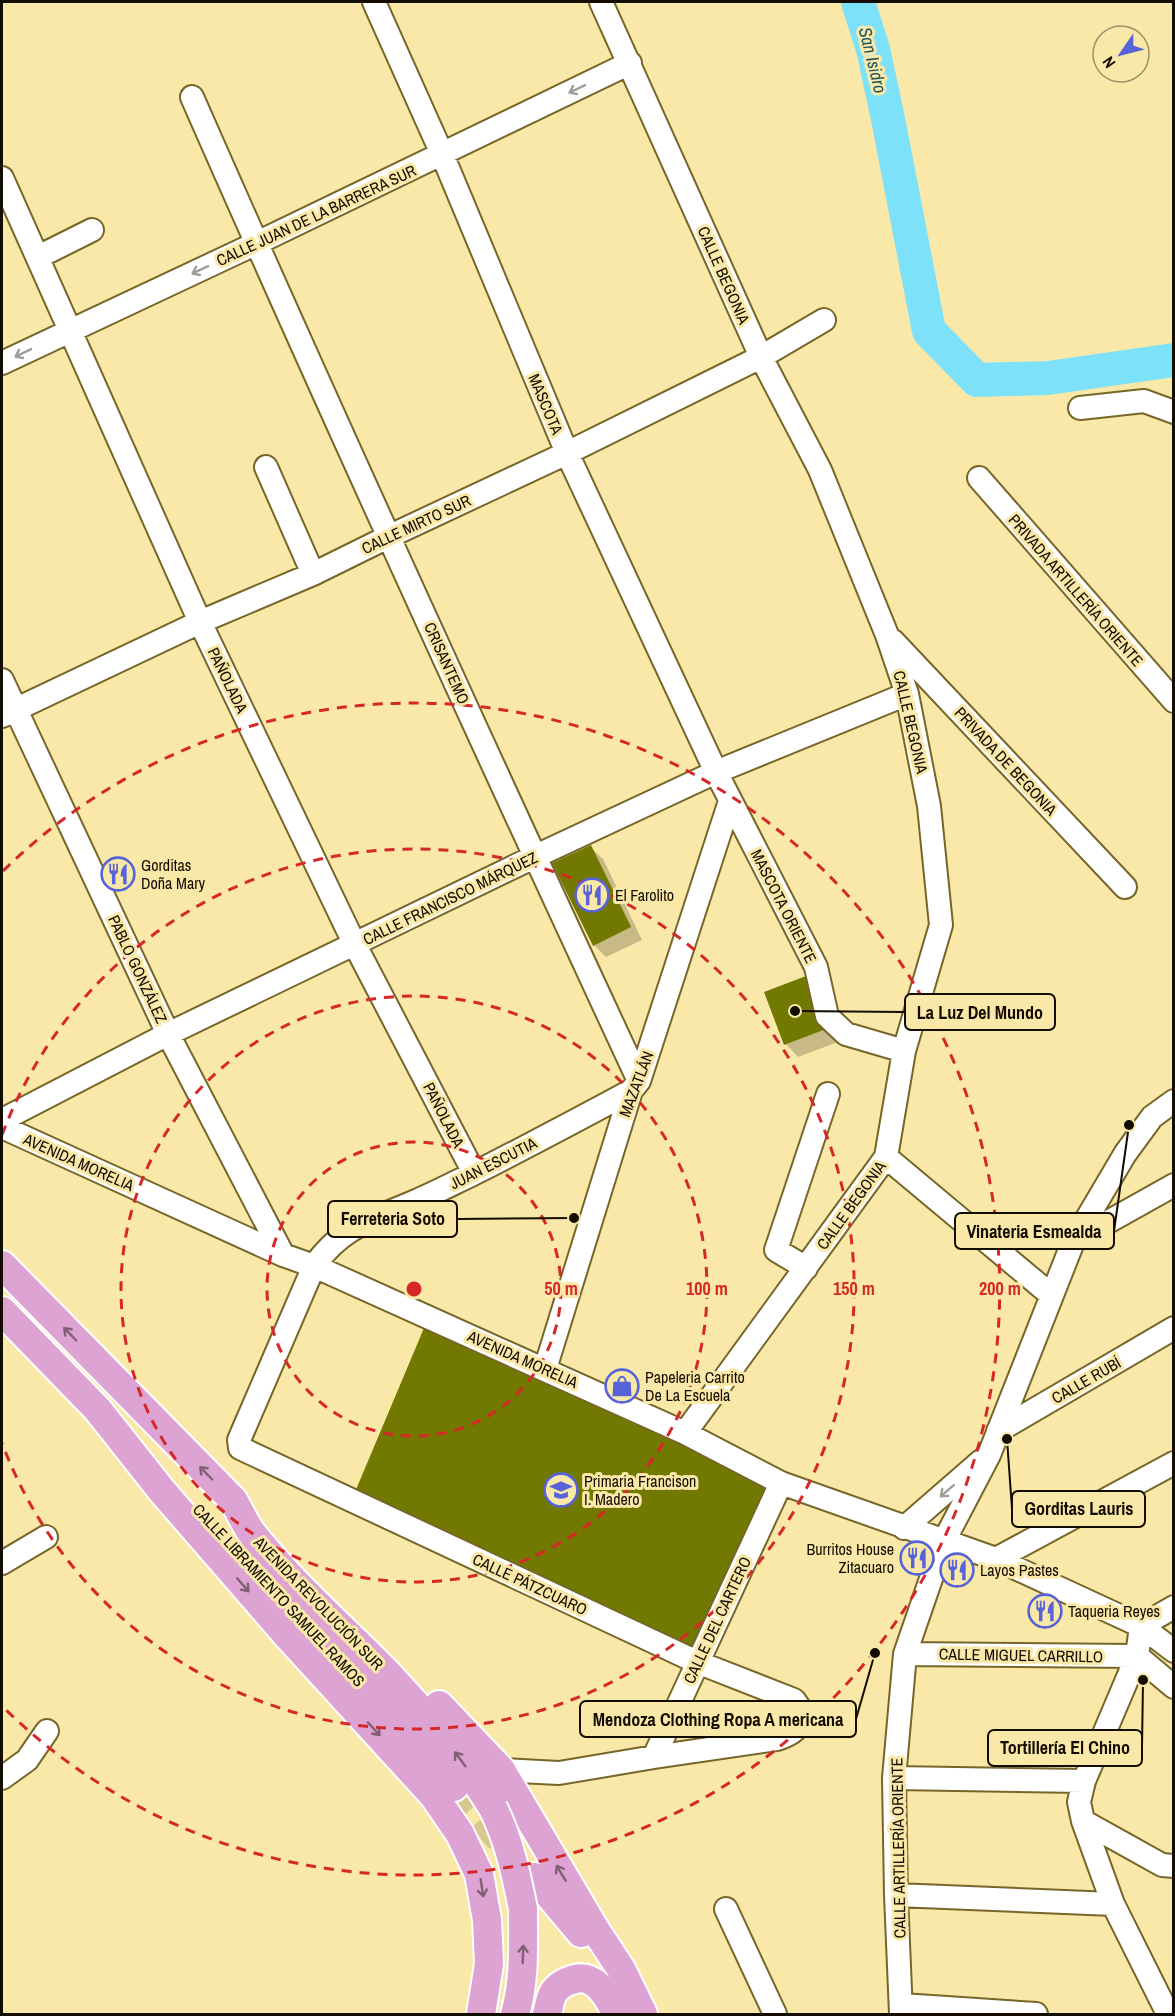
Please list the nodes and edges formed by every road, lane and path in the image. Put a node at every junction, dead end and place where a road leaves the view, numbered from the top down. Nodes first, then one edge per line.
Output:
1 (374, 2) edge
2 (601, 2) edge
3 (630, 63) junction
4 (192, 97) dead end
5 (442, 154) junction
6 (2, 178) edge
7 (92, 230) dead end
8 (257, 243) junction
9 (38, 256) junction
10 (824, 320) dead end
11 (70, 330) junction
12 (761, 357) junction
13 (2, 363) edge
14 (1080, 408) dead end
15 (1173, 412) edge
16 (567, 453) junction
17 (266, 467) dead end
18 (979, 478) dead end
19 (390, 536) junction
20 (313, 574) junction
21 (200, 622) junction
22 (888, 635) junction
23 (2, 680) edge
24 (907, 694) junction
25 (1173, 701) edge
26 (8, 712) edge
27 (716, 772) junction
28 (730, 801) junction
29 (534, 857) junction
30 (1125, 887) dead end
31 (355, 945) junction
32 (168, 1034) junction
33 (904, 1051) junction
34 (635, 1086) junction
35 (828, 1094) dead end
36 (1173, 1101) edge
37 (2, 1120) edge
38 (2, 1127) edge
39 (886, 1156) junction
40 (474, 1173) junction
41 (1173, 1185) edge
42 (1073, 1242) junction
43 (283, 1255) junction
44 (2, 1265) edge
45 (314, 1266) junction
46 (806, 1268) junction
47 (1051, 1295) junction
48 (2, 1311) edge
49 (1173, 1328) edge
50 (545, 1369) junction
51 (98, 1410) junction
52 (998, 1431) junction
53 (685, 1433) junction
54 (240, 1448) joint
55 (989, 1455) junction
56 (1173, 1462) edge
57 (782, 1483) junction
58 (233, 1500) junction
59 (904, 1528) junction
60 (46, 1537) dead end
61 (944, 1542) junction
62 (996, 1559) junction
63 (2, 1563) edge
64 (1173, 1607) edge
65 (1141, 1626) junction
66 (1173, 1651) edge
67 (905, 1654) junction
68 (1137, 1656) junction
69 (696, 1662) junction
70 (1173, 1687) edge
71 (47, 1731) dead end
72 (654, 1757) junction
73 (501, 1770) junction
74 (2, 1778) edge
75 (894, 1778) junction
76 (1084, 1781) junction
77 (454, 1787) tunnel mouth
78 (1083, 1821) junction
79 (1173, 1866) edge
80 (534, 1877) dead end
81 (896, 1895) junction
82 (1113, 1904) junction
83 (726, 1909) dead end
84 (518, 2007) edge
85 (902, 2010) edge
86 (481, 2014) edge
87 (547, 2014) edge
88 (617, 2014) edge
89 (631, 2014) edge
90 (643, 2014) edge
91 (776, 2014) edge
92 (1036, 2014) edge
93 (1168, 2014) edge

1 - 5 street, MASCOTA
2 - 3 street, CALLE BEGONIA
3 -> 5 street, CALLE JUAN DE LA BARRERA SUR
3 - 12 street, CALLE BEGONIA
4 - 8 street, CRISANTEMO
5 - 8 street, CALLE JUAN DE LA BARRERA SUR
5 - 16 street, MASCOTA
6 - 9 street, PAÑOLADA
7 - 9 street
8 -> 11 street, CALLE JUAN DE LA BARRERA SUR
8 - 19 street, CRISANTEMO
9 - 11 street, PAÑOLADA
10 - 12 street, CALLE MIRTO SUR
11 -> 13 street, CALLE JUAN DE LA BARRERA SUR
11 - 21 street, PAÑOLADA
12 - 16 street, CALLE MIRTO SUR
12 - 22 street, CALLE BEGONIA
14 - 15 street
16 - 19 street, CALLE MIRTO SUR
16 - 27 street, MASCOTA
17 - 20 street
18 - 25 street, PRIVADA ARTILLERÍA ORIENTE
19 - 20 street, CALLE MIRTO SUR
19 - 29 street, CRISANTEMO
20 - 21 street, CALLE MIRTO SUR
21 - 26 street, CALLE MIRTO SUR
21 - 31 street, PAÑOLADA
22 - 24 street, CALLE BEGONIA
22 - 30 street, PRIVADA DE BEGONIA
23 - 26 street, PABLO GONZÁLEZ
24 - 27 street, CALLE FRANCISCO MÁRQUEZ
24 - 33 street, CALLE BEGONIA
26 - 32 street, PABLO GONZÁLEZ
27 - 28 street, MASCOTA
27 - 29 street, CALLE FRANCISCO MÁRQUEZ
28 - 33 street, MASCOTA ORIENTE
28 - 34 street, MAZATLÁN
29 - 31 street, CALLE FRANCISCO MÁRQUEZ
29 - 34 street, CRISANTEMO
31 - 32 street, CALLE FRANCISCO MÁRQUEZ
31 - 40 street, PAÑOLADA
32 - 37 street, CALLE FRANCISCO MÁRQUEZ
32 - 43 street, PABLO GONZÁLEZ
33 - 39 street, CALLE BEGONIA
34 - 40 street, JUAN ESCUTIA
34 - 50 street, MAZATLÁN
35 - 46 street
36 - 42 street, CALLE ARTILLERÍA ORIENTE
38 - 43 street, AVENIDA MORELIA
39 - 46 street, CALLE BEGONIA
39 - 47 street
40 - 45 street, JUAN ESCUTIA
41 - 42 street
42 - 47 street, CALLE ARTILLERÍA ORIENTE
43 - 45 street, AVENIDA MORELIA
58 -> 44 main road, AVENIDA REVOLUCIÓN SUR
45 - 50 street, AVENIDA MORELIA
45 - 54 street, JUAN ESCUTIA
46 - 53 street, CALLE BEGONIA
47 - 52 street, CALLE ARTILLERÍA ORIENTE
48 - 51 main road
49 - 52 street, CALLE RUBÍ
50 - 53 street, AVENIDA MORELIA
51 - 77 main road, CALLE LIBRAMIENTO SAMUEL RAMOS
51 -> 86 main road
52 - 55 street, CALLE ARTILLERÍA ORIENTE
53 - 57 street, AVENIDA MORELIA
54 - 69 street, CALLE PÁTZCUARO
55 -> 59 street
55 - 61 street, CALLE ARTILLERÍA ORIENTE
56 - 62 street
57 - 59 street, AVENIDA MORELIA
57 - 69 street, CALLE DEL CARTERO
58 - 73 main road
84 -> 58 main road, AVENIDA REVOLUCIÓN SUR, bridge
59 - 61 street, AVENIDA MORELIA
60 - 63 street
61 - 62 street, AVENIDA MORELIA
61 - 67 street, CALLE ARTILLERÍA ORIENTE
62 - 65 street, AVENIDA MORELIA
64 - 65 street
65 - 66 street, AVENIDA MORELIA
65 - 68 street
67 - 68 street, CALLE MIGUEL CARRILLO
67 - 75 street, CALLE ARTILLERÍA ORIENTE
68 - 70 street
68 - 76 street
69 - 72 street, CALLE DEL CARTERO
69 - 72 street, CALLE PÁTZCUARO
71 - 74 street
72 - 73 street
90 -> 73 main road
75 - 76 street
75 - 81 street, CALLE ARTILLERÍA ORIENTE
76 - 78 street
78 - 79 street
78 - 82 street
80 - 89 main road
81 - 82 street
81 - 85 street, CALLE ARTILLERÍA ORIENTE
82 - 93 street
83 - 91 street
85 - 92 street
87 - 88 main road

